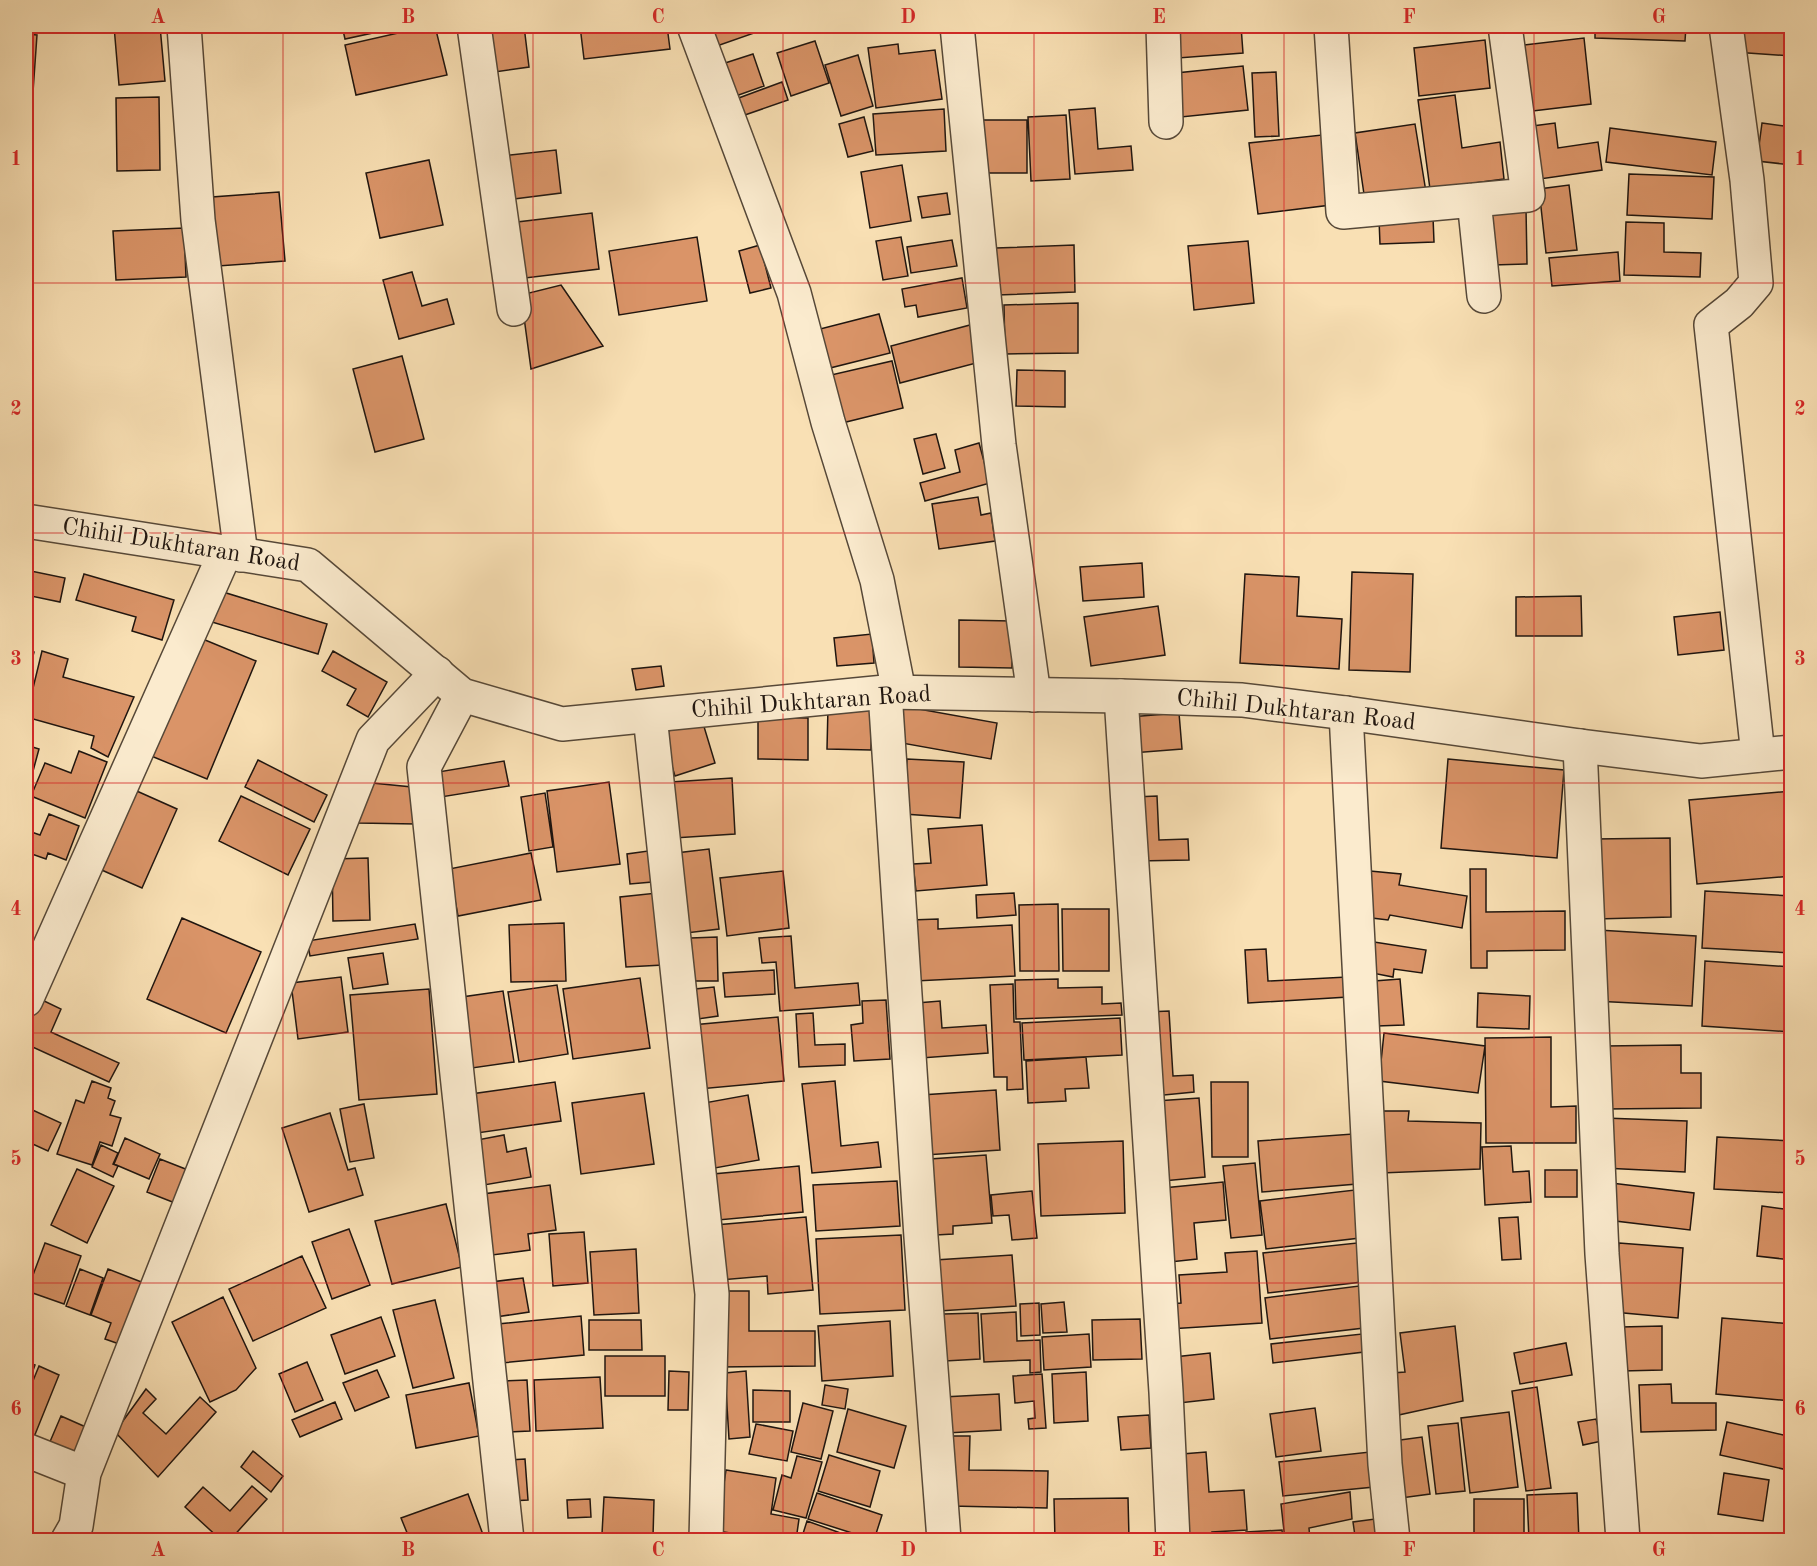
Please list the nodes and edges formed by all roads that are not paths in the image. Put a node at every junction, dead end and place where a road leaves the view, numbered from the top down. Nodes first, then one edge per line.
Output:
1 (184, 26) edge
2 (474, 26) edge
3 (694, 26) edge
4 (957, 26) edge
5 (1163, 26) edge
6 (1331, 26) edge
7 (1505, 26) edge
8 (1726, 26) edge
9 (1166, 122) dead end
10 (1474, 200) junction
11 (1484, 296) dead end
12 (514, 309) dead end
13 (26, 521) edge
14 (233, 554) junction
15 (437, 673) junction
16 (892, 692) junction
17 (1034, 694) junction
18 (462, 695) junction
19 (1121, 696) junction
20 (1346, 712) junction
21 (650, 716) junction
22 (1580, 747) junction
23 (1791, 752) edge
24 (1758, 755) junction
25 (26, 1000) edge
26 (26, 1450) edge
27 (84, 1473) junction
28 (68, 1540) edge
29 (507, 1540) edge
30 (711, 1540) edge
31 (944, 1540) edge
32 (1173, 1540) edge
33 (1393, 1540) edge
34 (1623, 1540) edge

1 - 14 street
2 - 12 street
3 - 16 street
4 - 17 street
5 - 9 street
6 - 10 street
7 - 10 street
8 - 24 street
10 - 11 street
13 - 14 street, Chihil Dukhtaran Road
14 - 15 street, Chihil Dukhtaran Road
14 - 25 street
15 - 18 street, Chihil Dukhtaran Road
15 - 27 street
16 - 17 street, Chihil Dukhtaran Road
16 - 21 street, Chihil Dukhtaran Road
16 - 31 street
17 - 19 street, Chihil Dukhtaran Road
18 - 21 street, Chihil Dukhtaran Road
18 - 29 street
19 - 20 street, Chihil Dukhtaran Road
19 - 32 street
20 - 22 street, Chihil Dukhtaran Road
20 - 33 street
21 - 30 street
22 - 24 street, Chihil Dukhtaran Road
22 - 34 street
23 - 24 street, Chihil Dukhtaran Road
26 - 27 street
27 - 28 street

